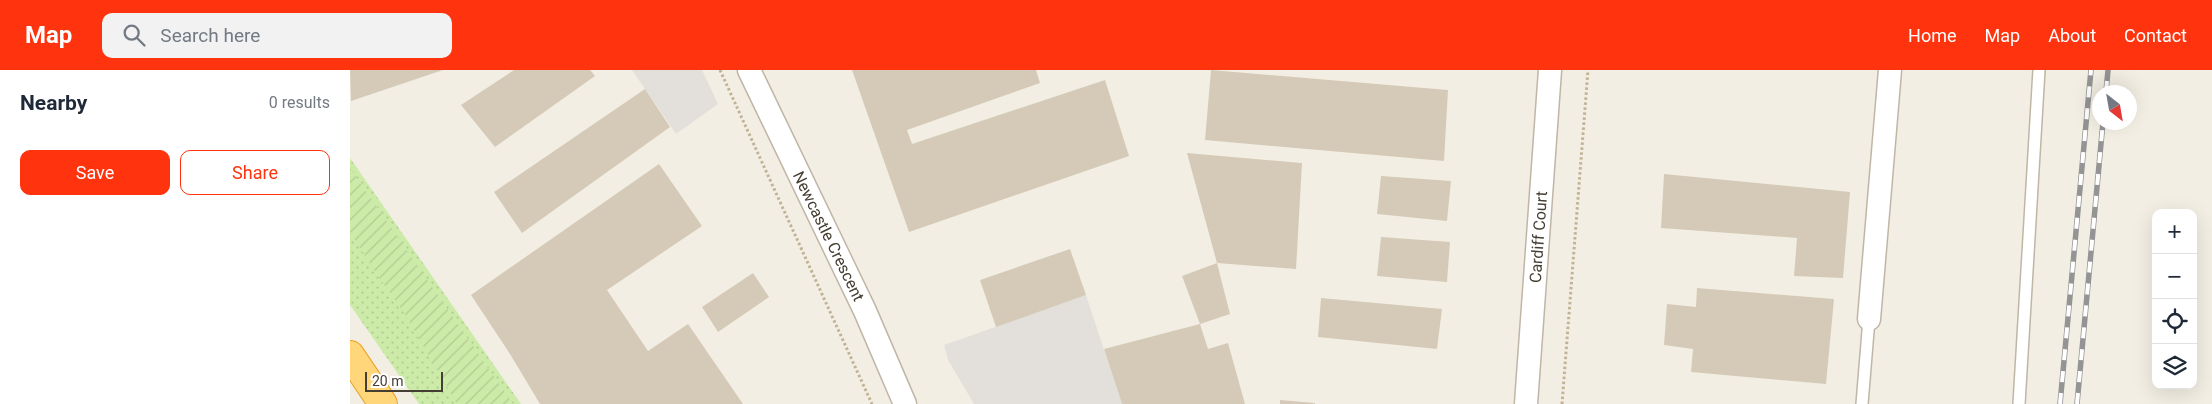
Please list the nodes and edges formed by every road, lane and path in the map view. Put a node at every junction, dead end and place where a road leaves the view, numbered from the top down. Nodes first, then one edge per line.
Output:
1 (720, 70) edge
2 (749, 70) edge
3 (1550, 70) edge
4 (1588, 70) edge
5 (1890, 70) edge
6 (2038, 70) edge
7 (1869, 319) joint
8 (350, 355) edge
9 (383, 404) edge
10 (872, 404) edge
11 (905, 404) edge
12 (1526, 404) edge
13 (1562, 404) edge
14 (1862, 404) edge
15 (2019, 404) edge

1 - 10 path
2 - 11 street, Newcastle Crescent
3 - 12 street, Cardiff Court
4 - 13 path
5 - 7 street
6 - 15 lane
7 - 14 lane
8 - 9 highway

